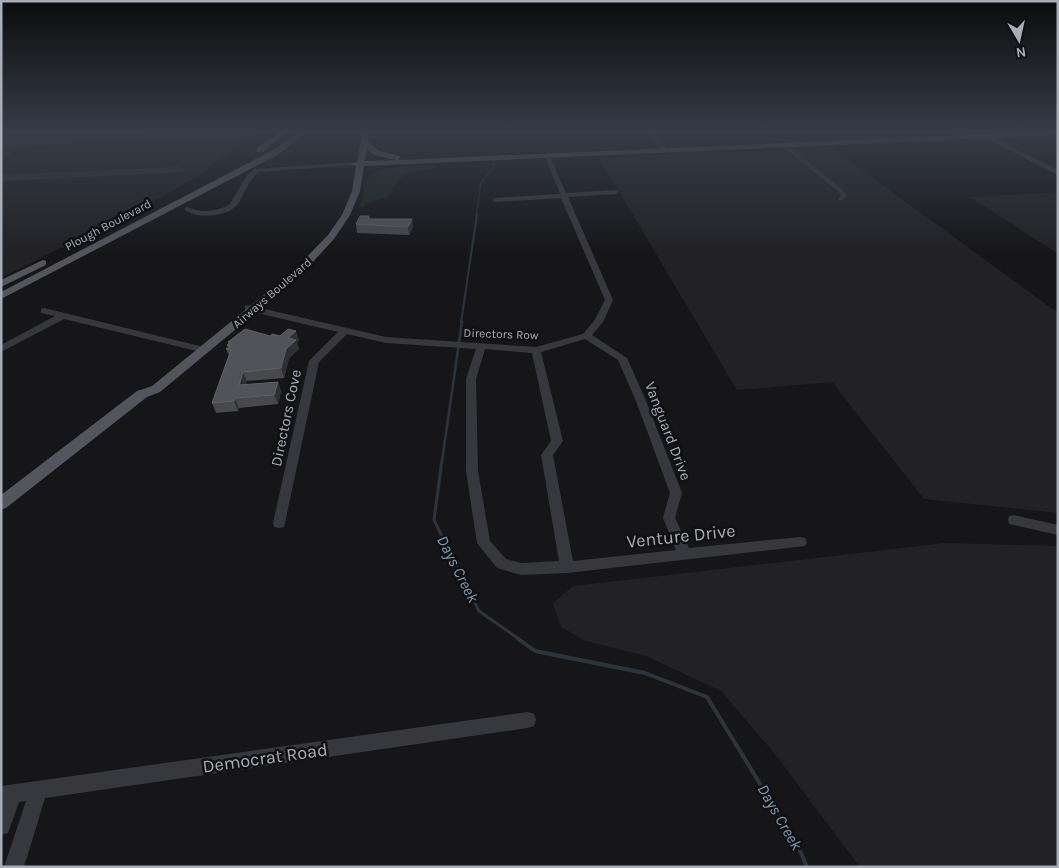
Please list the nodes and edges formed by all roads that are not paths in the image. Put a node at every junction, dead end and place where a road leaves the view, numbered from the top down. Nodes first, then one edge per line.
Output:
1 (222, 172) edge
2 (239, 172) edge
3 (255, 172) edge
4 (355, 172) edge
5 (356, 172) edge
6 (375, 172) edge
7 (553, 172) edge
8 (817, 172) edge
9 (357, 183) junction
10 (616, 192) dead end
11 (352, 194) junction
12 (563, 195) junction
13 (841, 199) dead end
14 (495, 200) dead end
15 (187, 209) dead end
16 (1, 284) edge
17 (1, 296) edge
18 (251, 309) junction
19 (44, 311) dead end
20 (62, 316) junction
21 (344, 331) junction
22 (586, 336) junction
23 (476, 347) junction
24 (1, 349) edge
25 (201, 349) junction
26 (536, 350) junction
27 (1, 504) edge
28 (1014, 520) dead end
29 (279, 523) dead end
30 (1058, 530) edge
31 (800, 542) dead end
32 (685, 555) junction
33 (566, 567) junction
34 (528, 720) dead end
35 (38, 790) junction
36 (7, 795) edge
37 (1, 826) edge
38 (14, 867) edge

1 - 16 main road, Plough Boulevard
2 - 17 main road, Plough Boulevard
3 - 15 street
4 - 11 main road, Airways Boulevard
5 - 9 main road, Airways Boulevard
6 - 9 main road
7 - 12 street
8 - 13 street
9 - 11 main road, Airways Boulevard
10 - 12 street
11 - 18 main road, Airways Boulevard
12 - 14 street
12 - 22 street
18 - 21 street, Directors Row
18 - 25 main road, Airways Boulevard
19 - 20 street
20 - 24 street
20 - 25 street
21 - 23 street, Directors Row
21 - 29 street, Directors Cove
22 - 26 street, Directors Row
22 - 32 street, Vanguard Drive
23 - 26 street, Directors Row
23 - 33 street, Venture Drive
25 - 27 main road, Airways Boulevard
26 - 33 street
28 - 30 street
31 - 32 street, Venture Drive
32 - 33 street, Venture Drive
34 - 35 street, Democrat Road
35 - 36 street, Democrat Road
35 - 38 street
36 - 37 street

